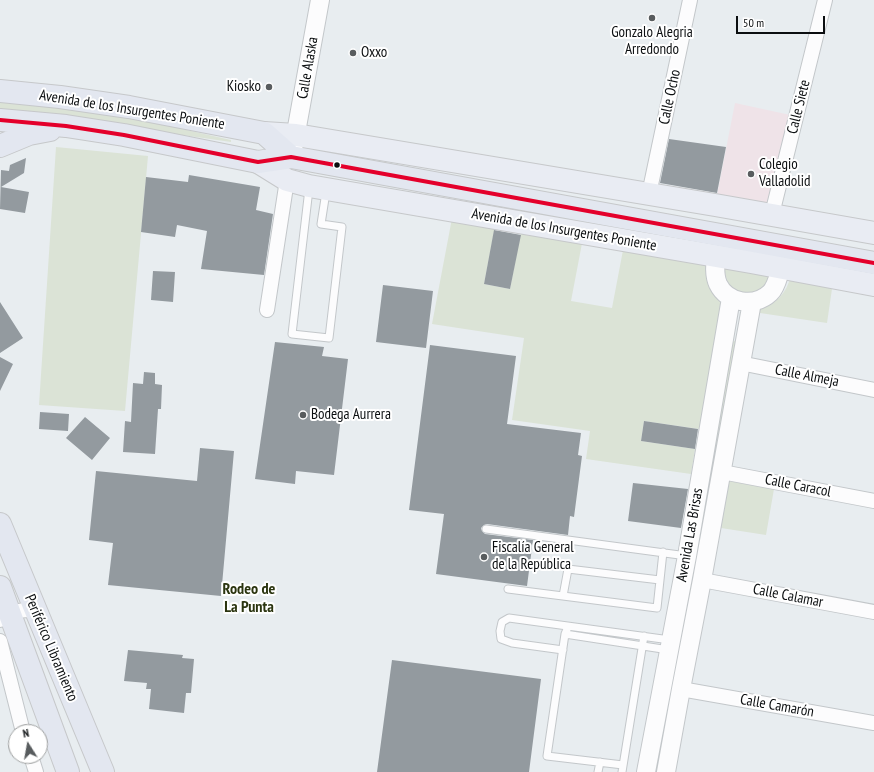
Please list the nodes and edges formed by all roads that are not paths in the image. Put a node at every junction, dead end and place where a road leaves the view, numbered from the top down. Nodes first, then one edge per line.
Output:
1 (320, 0) edge
2 (690, 0) edge
3 (825, 0) edge
4 (0, 86) edge
5 (0, 91) edge
6 (60, 97) junction
7 (0, 120) edge
8 (66, 126) junction
9 (264, 133) junction
10 (296, 135) junction
11 (0, 146) edge
12 (291, 157) junction
13 (258, 162) junction
14 (287, 180) junction
15 (318, 188) junction
16 (649, 194) junction
17 (772, 214) junction
18 (874, 233) edge
19 (716, 256) junction
20 (874, 263) edge
21 (781, 268) junction
22 (874, 286) edge
23 (731, 298) junction
24 (752, 302) junction
25 (267, 310) dead end
26 (726, 330) junction
27 (746, 334) junction
28 (740, 363) junction
29 (874, 390) edge
30 (722, 472) junction
31 (874, 501) edge
32 (0, 524) edge
33 (486, 529) dead end
34 (0, 544) edge
35 (663, 552) junction
36 (687, 556) junction
37 (660, 580) junction
38 (702, 580) junction
39 (508, 589) dead end
40 (0, 590) edge
41 (563, 596) junction
42 (874, 612) edge
43 (13, 614) edge
44 (592, 629) junction
45 (567, 630) junction
46 (618, 633) junction
47 (644, 636) junction
48 (590, 638) junction
49 (0, 640) edge
50 (617, 641) junction
51 (670, 645) junction
52 (642, 646) junction
53 (563, 650) junction
54 (681, 689) junction
55 (874, 722) edge
56 (21, 724) edge
57 (652, 743) junction
58 (670, 747) junction
59 (93, 748) junction
60 (600, 762) junction
61 (623, 769) edge
62 (68, 772) edge
63 (103, 772) edge
64 (598, 772) edge
65 (646, 772) edge
66 (666, 772) edge

1 - 10 street, Calle Alaska
2 - 16 street, Calle Ocho
3 - 17 street, Calle Siete
4 - 6 highway
5 - 6 highway, Avenida de los Insurgentes Poniente
6 - 9 highway, Avenida de los Insurgentes Poniente
7 - 8 highway, Avenida de los Insurgentes Poniente
8 - 11 highway
8 - 13 highway, Avenida de los Insurgentes Poniente
9 - 10 main road, Avenida de los Insurgentes Poniente
9 - 12 highway
10 - 12 street, Calle Alaska
10 - 16 main road, Avenida de los Insurgentes Poniente
12 - 13 highway, Avenida de los Insurgentes Poniente
12 - 14 street, Calle Alaska
12 - 20 highway, Avenida de los Insurgentes Poniente
13 - 14 main road, Avenida de los Insurgentes Poniente
14 - 15 main road, Avenida de los Insurgentes Poniente
14 - 25 street
15 - 15 lane
15 - 19 main road, Avenida de los Insurgentes Poniente
16 - 17 main road, Avenida de los Insurgentes Poniente
17 - 18 main road, Avenida de los Insurgentes Poniente
19 - 21 main road, Avenida de los Insurgentes Poniente
19 - 23 street
21 - 22 main road, Avenida de los Insurgentes Poniente
21 - 24 street
23 - 24 street
23 - 26 street, Avenida Las Brisas
24 - 27 street, Avenida Las Brisas
26 - 27 street
26 - 36 street, Avenida Las Brisas
27 - 28 street, Avenida Las Brisas
28 - 29 street, Calle Almeja
28 - 30 street, Avenida Las Brisas
30 - 31 street, Calle Caracol
30 - 38 street, Avenida Las Brisas
32 - 59 highway, Periférico Libramiento
33 - 35 lane
34 - 43 highway
35 - 36 lane
35 - 37 lane
36 - 51 street, Avenida Las Brisas
37 - 41 lane
37 - 41 lane
38 - 42 street, Calle Calamar
38 - 54 street, Avenida Las Brisas
39 - 41 lane
40 - 43 highway
43 - 59 highway
43 - 62 highway
44 - 45 lane
44 - 46 lane
44 - 48 lane
45 - 48 lane
45 - 53 lane
45 - 53 lane
46 - 47 lane
46 - 50 lane
47 - 51 lane
47 - 52 lane
48 - 50 lane
49 - 56 street
50 - 52 lane
51 - 52 lane
51 - 57 street, Avenida Las Brisas
52 - 61 lane
53 - 60 lane
54 - 55 street, Calle Camarón
54 - 58 street, Avenida Las Brisas
57 - 58 street
57 - 65 street, Avenida Las Brisas
58 - 66 street, Avenida Las Brisas
59 - 63 highway, Periférico Libramiento
60 - 61 lane
60 - 64 lane

